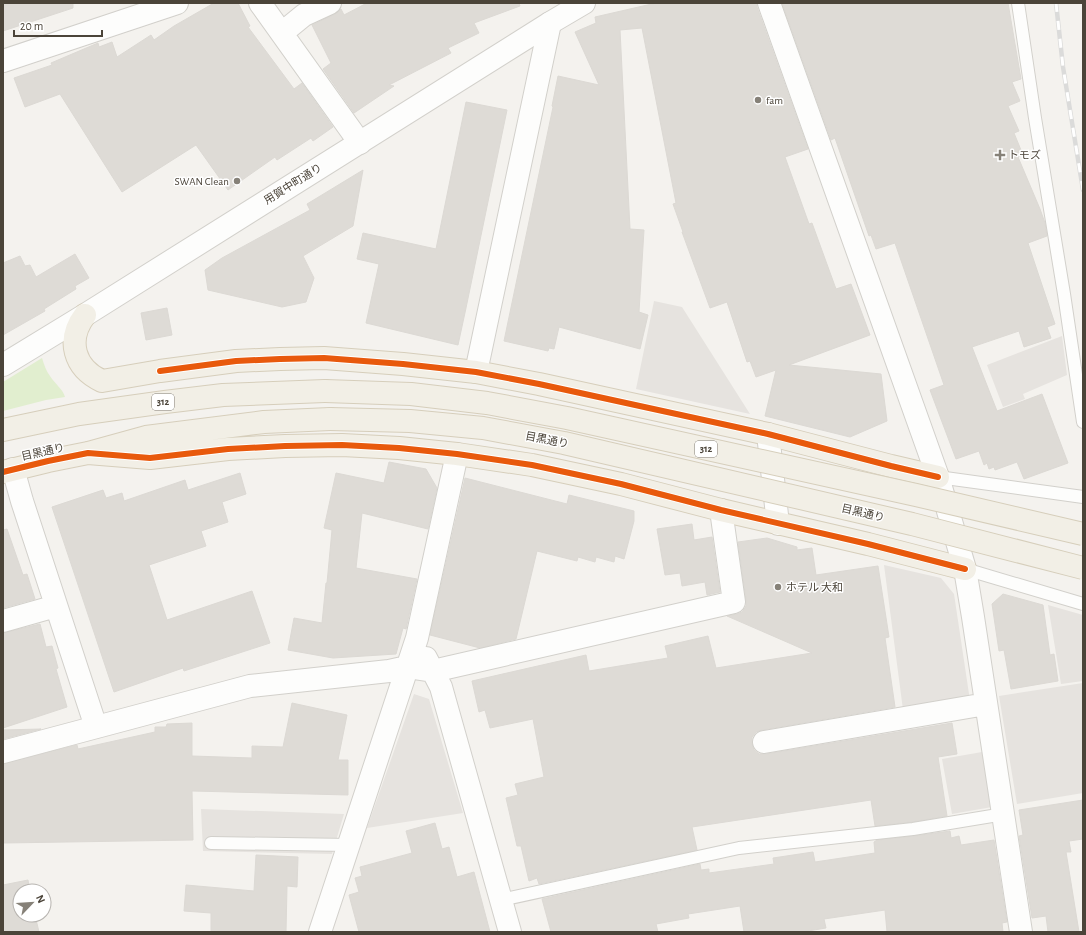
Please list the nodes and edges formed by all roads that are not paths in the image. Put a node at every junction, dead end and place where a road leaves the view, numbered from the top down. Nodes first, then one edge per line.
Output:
1 (178, 3) edge
2 (260, 3) edge
3 (330, 3) edge
4 (584, 3) edge
5 (769, 3) edge
6 (1018, 3) edge
7 (550, 23) junction
8 (282, 33) junction
9 (3, 61) edge
10 (360, 143) junction
11 (85, 315) junction
12 (3, 365) edge
13 (160, 371) junction
14 (476, 372) junction
15 (102, 381) junction
16 (132, 389) junction
17 (165, 402) junction
18 (108, 409) junction
19 (1083, 422) edge
20 (3, 430) edge
21 (768, 434) junction
22 (88, 453) junction
23 (457, 454) junction
24 (8, 471) edge
25 (938, 477) junction
26 (1083, 497) edge
27 (721, 510) junction
28 (778, 524) junction
29 (1083, 534) edge
30 (1083, 568) edge
31 (965, 569) junction
32 (1083, 604) edge
33 (56, 606) junction
34 (3, 621) edge
35 (417, 638) junction
36 (408, 667) junction
37 (433, 671) junction
38 (986, 704) junction
39 (96, 727) junction
40 (764, 742) dead end
41 (3, 752) edge
42 (1004, 814) junction
43 (211, 843) dead end
44 (348, 845) junction
45 (501, 900) junction
46 (320, 932) edge
47 (510, 932) edge
48 (1021, 932) edge

1 - 9 street
2 - 8 street
3 - 8 street
4 - 7 street, 用賀中町通り
5 - 25 street
6 - 19 lane
7 - 10 street, 用賀中町通り
7 - 14 street
8 - 10 street
10 - 11 street, 用賀中町通り
11 - 12 street, 用賀中町通り
11 - 15 main road
13 - 14 main road
13 - 15 main road
13 - 16 main road
14 - 21 main road
15 - 16 main road
16 - 17 main road
16 - 18 main road
17 - 18 main road, 312
17 - 29 main road, 312, bridge
18 - 20 main road, 312
21 - 25 main road
21 - 28 street
22 - 23 main road
22 - 24 main road, 目黒通り / 312
22 - 30 main road, 目黒通り / 312, bridge
23 - 27 main road
23 - 35 street
24 - 33 street
25 - 26 lane
25 - 31 street
27 - 28 main road
27 - 37 street
28 - 31 main road
31 - 32 lane
31 - 38 street
33 - 34 street
33 - 39 street
35 - 36 street
35 - 37 street
36 - 37 street
36 - 39 street
36 - 44 street
37 - 45 street
38 - 40 street
38 - 42 street
39 - 41 street
42 - 45 lane
42 - 48 street
43 - 44 lane
44 - 46 street
45 - 47 street

